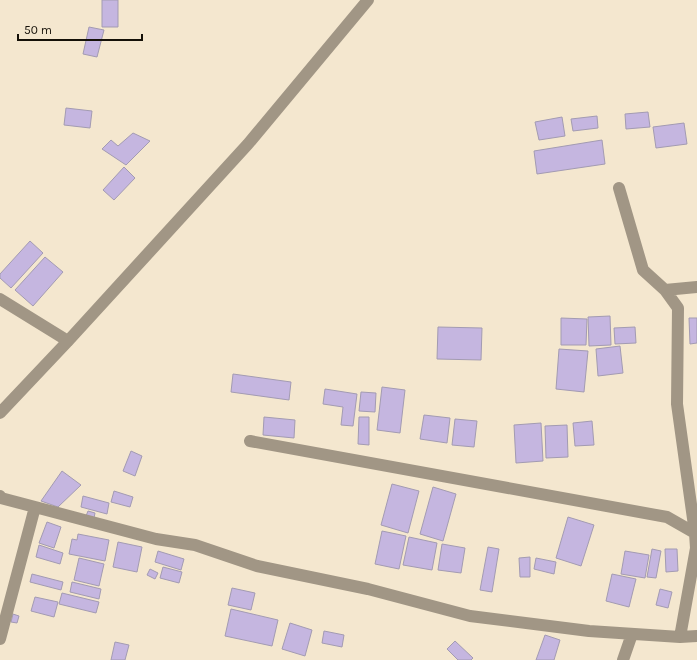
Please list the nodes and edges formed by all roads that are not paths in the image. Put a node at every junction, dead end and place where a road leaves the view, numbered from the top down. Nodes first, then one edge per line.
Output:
1 (368, 0) edge
2 (619, 188) dead end
3 (697, 287) edge
4 (666, 290) junction
5 (0, 299) edge
6 (68, 341) junction
7 (0, 413) edge
8 (250, 441) dead end
9 (0, 496) edge
10 (34, 507) junction
11 (695, 533) junction
12 (632, 634) junction
13 (697, 636) edge
14 (680, 637) junction
15 (0, 639) edge
16 (623, 660) edge

1 - 6 street
2 - 4 street
3 - 4 street
4 - 11 street
5 - 6 street
6 - 7 street
8 - 11 street
9 - 10 street
10 - 12 street
10 - 15 street
11 - 14 street
12 - 14 street
12 - 16 street
13 - 14 street

